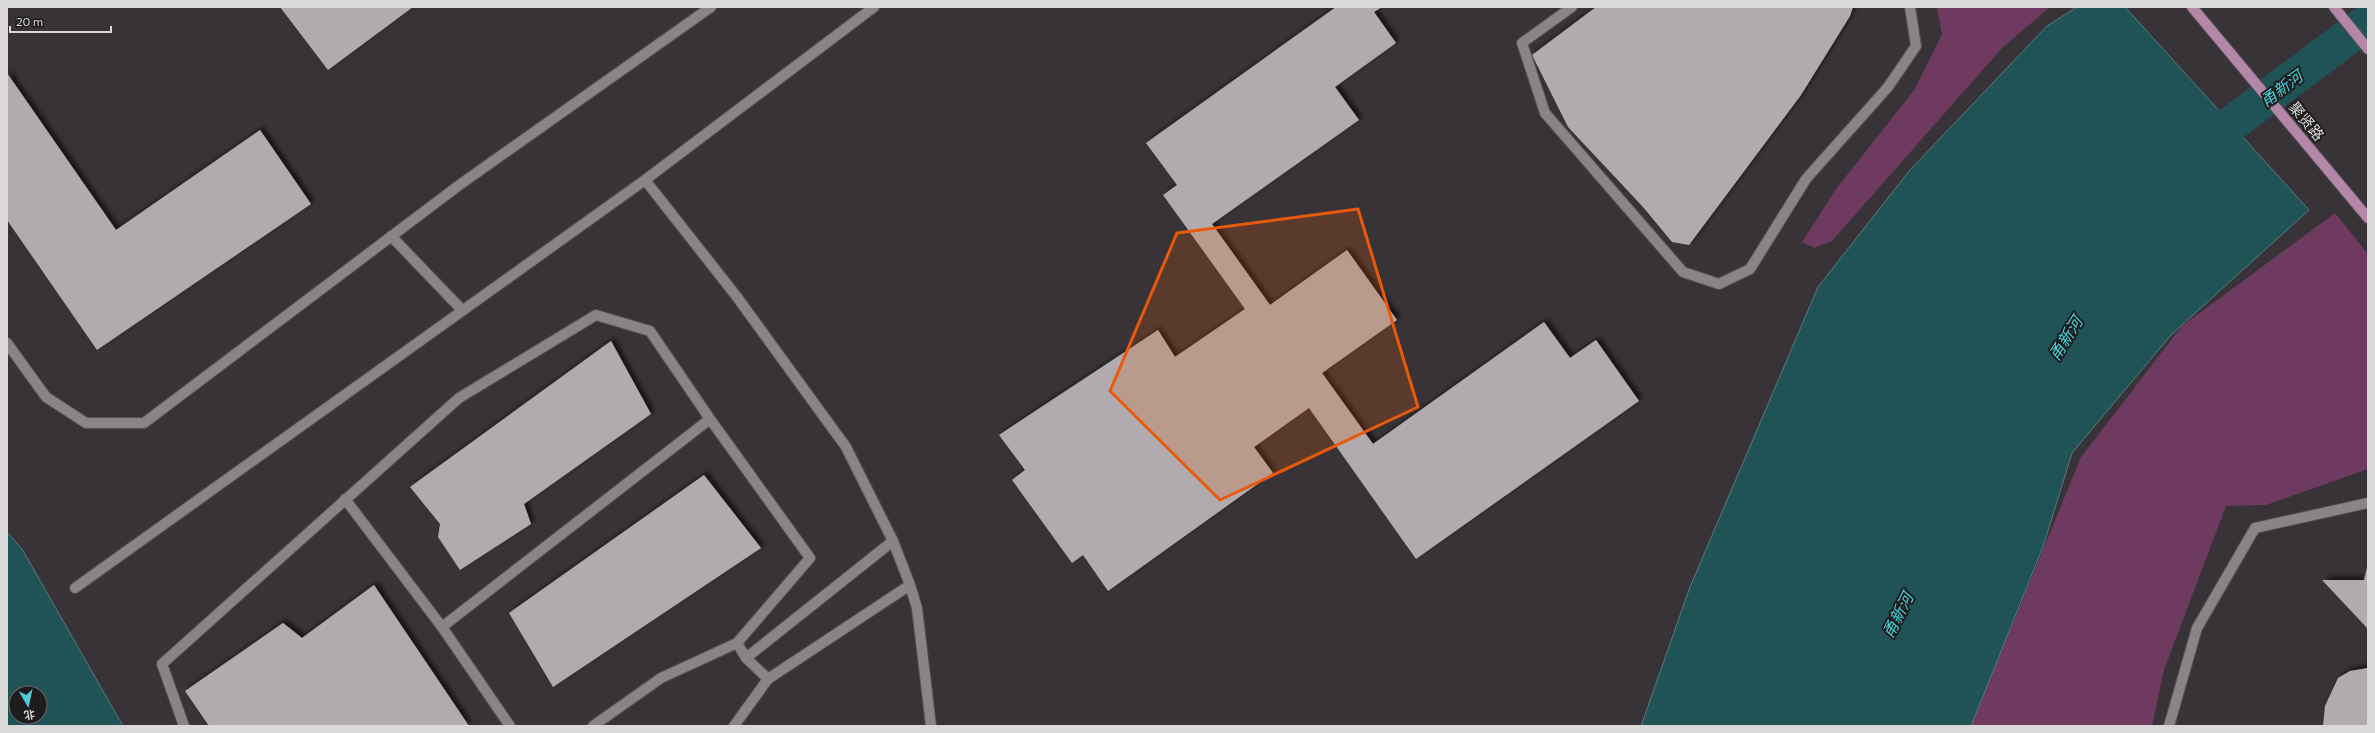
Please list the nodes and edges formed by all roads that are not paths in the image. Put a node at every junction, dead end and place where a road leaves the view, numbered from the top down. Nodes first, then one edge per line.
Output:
1 (711, 7) edge
2 (874, 7) edge
3 (1572, 7) edge
4 (1910, 7) edge
5 (2192, 7) edge
6 (2334, 7) edge
7 (2368, 49) edge
8 (645, 180) junction
9 (2368, 218) edge
10 (391, 236) junction
11 (462, 310) junction
12 (7, 343) edge
13 (710, 419) junction
14 (345, 499) junction
15 (2368, 503) edge
16 (892, 541) junction
17 (910, 585) junction
18 (75, 588) dead end
19 (442, 627) junction
20 (736, 643) junction
21 (746, 658) junction
22 (768, 679) junction
23 (184, 726) edge
24 (510, 726) edge
25 (593, 726) edge
26 (734, 726) edge
27 (931, 726) edge
28 (2169, 726) edge

1 - 10 street
2 - 8 street
3 - 4 street
5 - 9 main road, 聚贤路
6 - 7 main road
8 - 11 street
8 - 16 street
10 - 11 street
10 - 12 street
11 - 18 street
13 - 14 street
13 - 19 street
13 - 20 street
14 - 19 street
14 - 23 street
15 - 28 street
16 - 17 street
16 - 21 street
17 - 22 street
17 - 27 street
19 - 24 street
20 - 21 street
20 - 25 street
21 - 22 street
22 - 26 street

